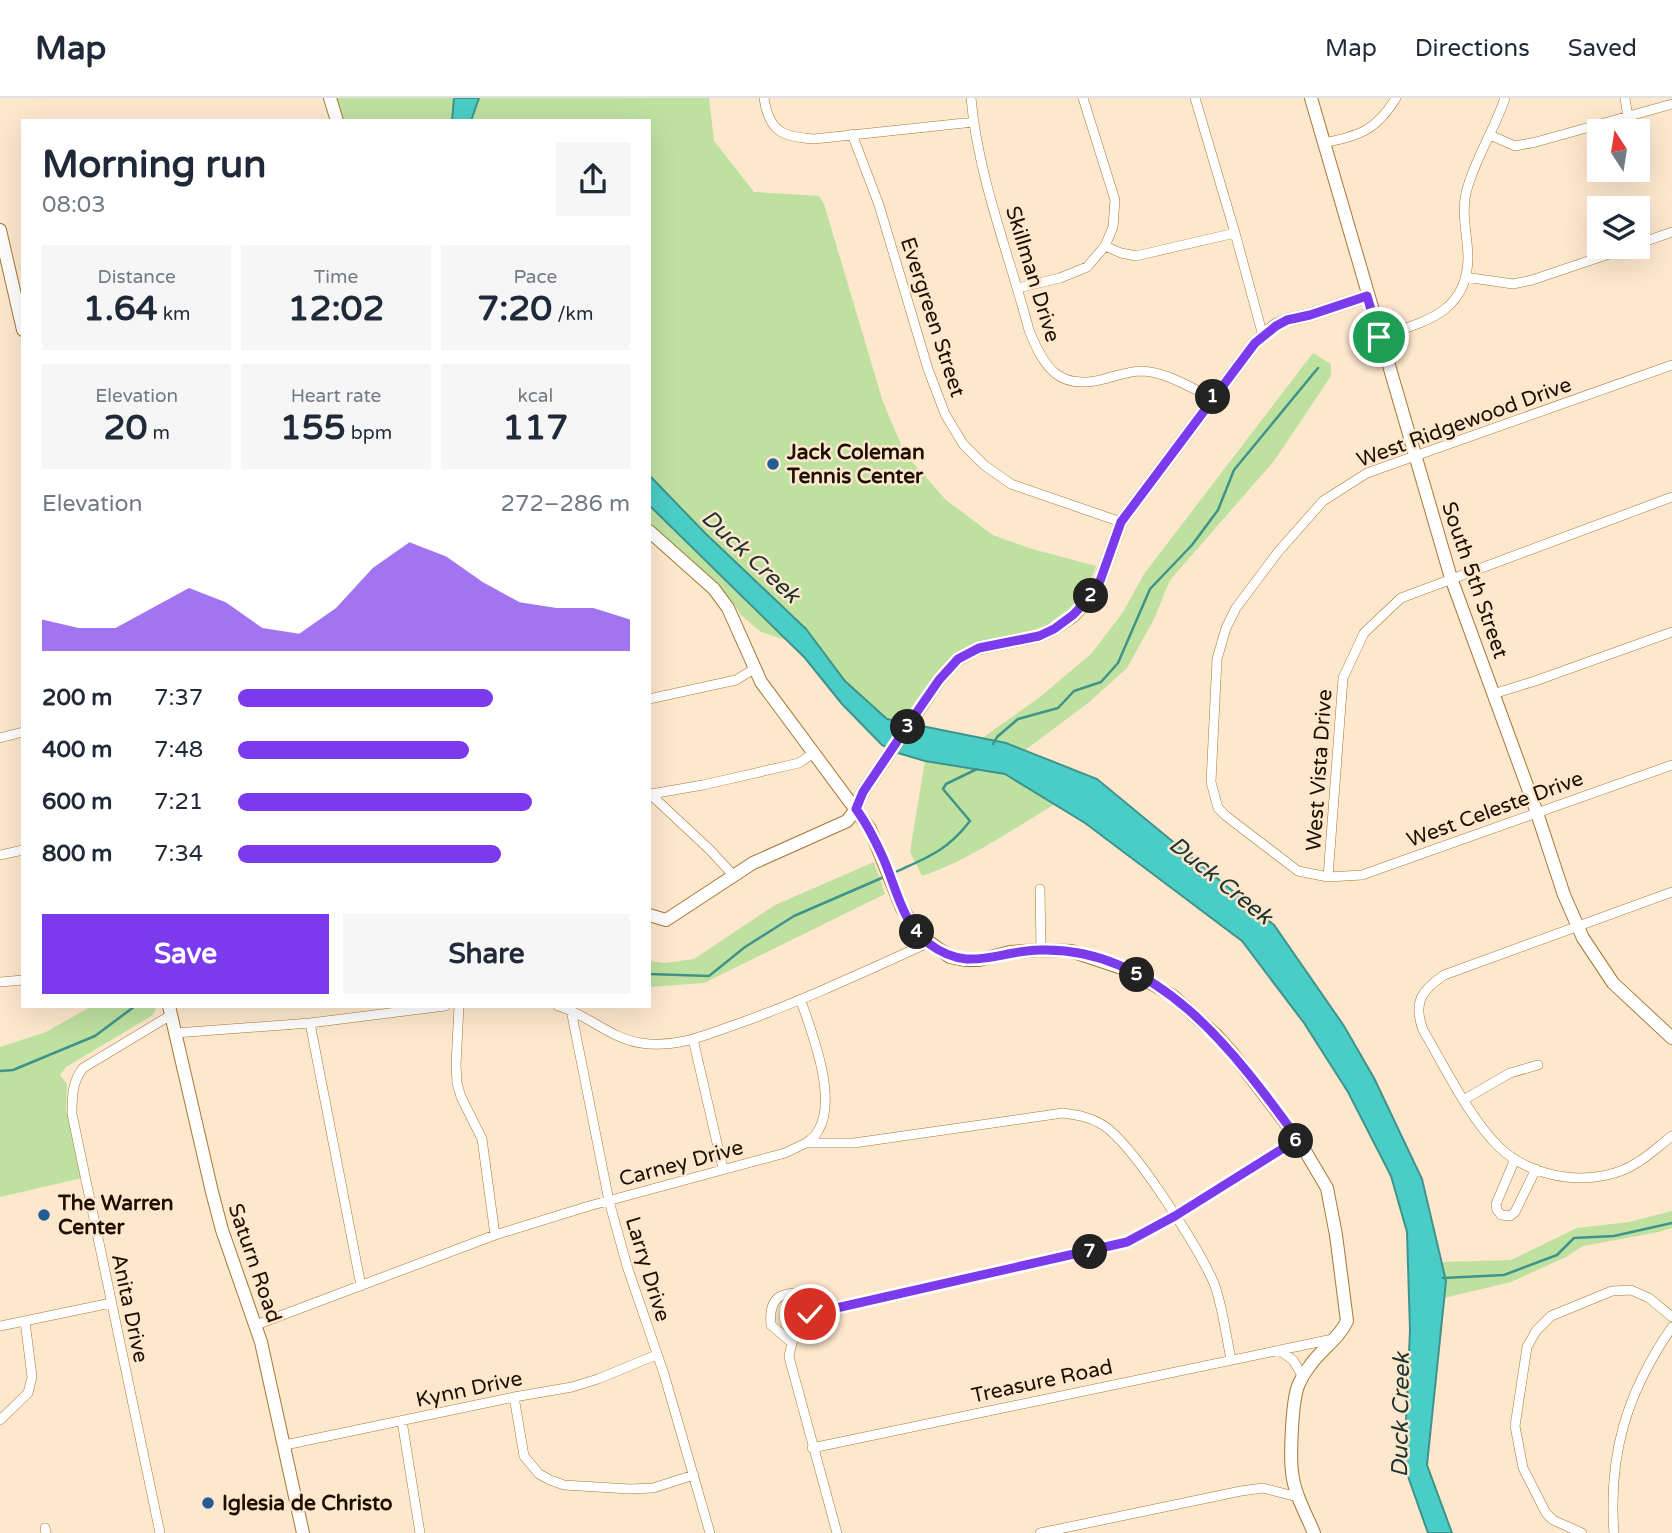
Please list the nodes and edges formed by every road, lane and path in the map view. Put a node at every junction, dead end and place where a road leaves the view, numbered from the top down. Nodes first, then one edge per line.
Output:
1 (330, 98) edge
2 (764, 98) edge
3 (971, 98) edge
4 (1083, 98) edge
5 (1195, 98) edge
6 (1311, 98) edge
7 (1396, 98) edge
8 (1505, 98) edge
9 (1625, 98) edge
10 (1672, 104) edge
11 (1628, 118) junction
12 (336, 119) edge
13 (974, 122) junction
14 (852, 134) junction
15 (1490, 135) junction
16 (1324, 143) junction
17 (0, 230) edge
18 (1672, 232) edge
19 (1236, 233) junction
20 (1650, 240) edge
21 (1105, 246) junction
22 (1595, 259) edge
23 (4, 274) edge
24 (1465, 277) junction
25 (1018, 288) junction
26 (1367, 296) junction
27 (21, 324) edge
28 (1263, 336) junction
29 (1379, 337) junction
30 (1672, 365) edge
31 (1213, 398) junction
32 (1415, 457) junction
33 (1672, 498) edge
34 (1121, 522) junction
35 (651, 533) edge
36 (1451, 578) junction
37 (1672, 632) edge
38 (754, 668) junction
39 (1493, 694) junction
40 (651, 699) edge
41 (21, 733) edge
42 (0, 738) edge
43 (814, 752) junction
44 (1672, 765) edge
45 (651, 794) edge
46 (651, 795) edge
47 (856, 809) junction
48 (1537, 813) junction
49 (21, 850) edge
50 (0, 855) edge
51 (733, 875) junction
52 (1328, 877) junction
53 (1040, 889) dead end
54 (1672, 892) edge
55 (651, 916) edge
56 (1577, 926) junction
57 (928, 943) junction
58 (1041, 950) junction
59 (21, 980) edge
60 (0, 982) edge
61 (801, 1001) junction
62 (429, 1008) edge
63 (459, 1008) edge
64 (564, 1008) edge
65 (571, 1010) junction
66 (170, 1011) edge
67 (310, 1023) junction
68 (175, 1033) junction
69 (1672, 1038) edge
70 (693, 1039) junction
71 (1538, 1065) dead end
72 (1465, 1099) junction
73 (1672, 1136) edge
74 (1298, 1139) junction
75 (806, 1143) junction
76 (1515, 1159) junction
77 (723, 1169) junction
78 (1536, 1169) junction
79 (609, 1201) junction
80 (1175, 1216) junction
81 (495, 1235) junction
82 (361, 1286) junction
83 (111, 1303) junction
84 (825, 1309) junction
85 (1672, 1317) edge
86 (25, 1321) junction
87 (256, 1325) junction
88 (0, 1326) edge
89 (1672, 1327) edge
90 (1333, 1339) junction
91 (791, 1342) junction
92 (1279, 1350) junction
93 (656, 1355) junction
94 (1231, 1359) junction
95 (1303, 1377) junction
96 (514, 1397) junction
97 (0, 1420) edge
98 (402, 1421) junction
99 (285, 1445) junction
100 (813, 1448) junction
101 (694, 1475) junction
102 (1298, 1497) junction
103 (160, 1533) edge
104 (303, 1533) edge
105 (419, 1533) edge
106 (710, 1533) edge
107 (837, 1533) edge
108 (1040, 1533) edge
109 (1314, 1533) edge
110 (1582, 1533) edge
111 (1614, 1533) edge

1 - 12 street
2 - 14 street
3 - 13 street, Skillman Drive
4 - 21 street
5 - 19 street
6 - 16 street, South 5th Street
7 - 16 street
8 - 15 street
9 - 11 street
10 - 11 street
11 - 15 street
13 - 14 street
13 - 25 street, Skillman Drive
14 - 34 street, Evergreen Street
15 - 24 street
16 - 26 street, South 5th Street
17 - 23 street
18 - 20 street
19 - 21 street
19 - 28 street
21 - 25 street
22 - 24 street
23 - 27 street
24 - 29 street
25 - 31 street, Skillman Drive
26 - 28 street
26 - 29 street, South 5th Street
28 - 31 street
29 - 32 street, South 5th Street
30 - 32 street, West Ridgewood Drive
31 - 34 street
32 - 36 street, South 5th Street
32 - 52 street, West Ridgewood Drive
33 - 36 street, West Vista Drive
34 - 47 street
35 - 38 street
36 - 39 street, South 5th Street
36 - 52 street, West Vista Drive
37 - 39 street
38 - 40 street
38 - 43 street
39 - 48 street, South 5th Street
41 - 42 street
43 - 45 street
43 - 47 street
44 - 48 street, West Celeste Drive
46 - 51 street
47 - 51 street
47 - 57 street
48 - 52 street, West Celeste Drive
48 - 56 street, South 5th Street
49 - 50 street
51 - 55 street
53 - 58 street
54 - 56 street
56 - 69 street, South 5th Street
56 - 72 street
57 - 58 street
57 - 61 street
58 - 74 street
59 - 60 street
61 - 70 street
61 - 75 street
62 - 67 street
63 - 81 street
64 - 65 street
65 - 70 street
65 - 79 street, Larry Drive
66 - 68 street, Saturn Road
66 - 83 street, Anita Drive
67 - 68 street
67 - 82 street
68 - 87 street, Saturn Road
70 - 77 street
71 - 72 street
72 - 76 street
73 - 78 street
74 - 80 street
74 - 90 street
75 - 77 street, Carney Drive
75 - 80 street, Carney Drive
76 - 78 street
76 - 78 street
77 - 79 street, Carney Drive
79 - 81 street, Carney Drive
79 - 93 street, Larry Drive
80 - 84 street
80 - 94 street, Carney Drive
81 - 82 street, Carney Drive
82 - 87 street, Carney Drive
83 - 86 street
83 - 103 street, Anita Drive
84 - 91 street
84 - 91 street
85 - 110 street
86 - 88 street
86 - 97 street
87 - 99 street, Saturn Road
89 - 111 street
90 - 92 street, Treasure Road
90 - 95 street
91 - 100 street
92 - 94 street, Treasure Road
92 - 95 street
93 - 96 street, Kynn Drive
93 - 101 street, Larry Drive
94 - 100 street, Treasure Road
95 - 102 street
96 - 98 street, Kynn Drive
96 - 101 street
98 - 99 street, Kynn Drive
98 - 105 street
99 - 104 street, Saturn Road
100 - 107 street
101 - 106 street, Larry Drive
102 - 108 street
102 - 109 street

